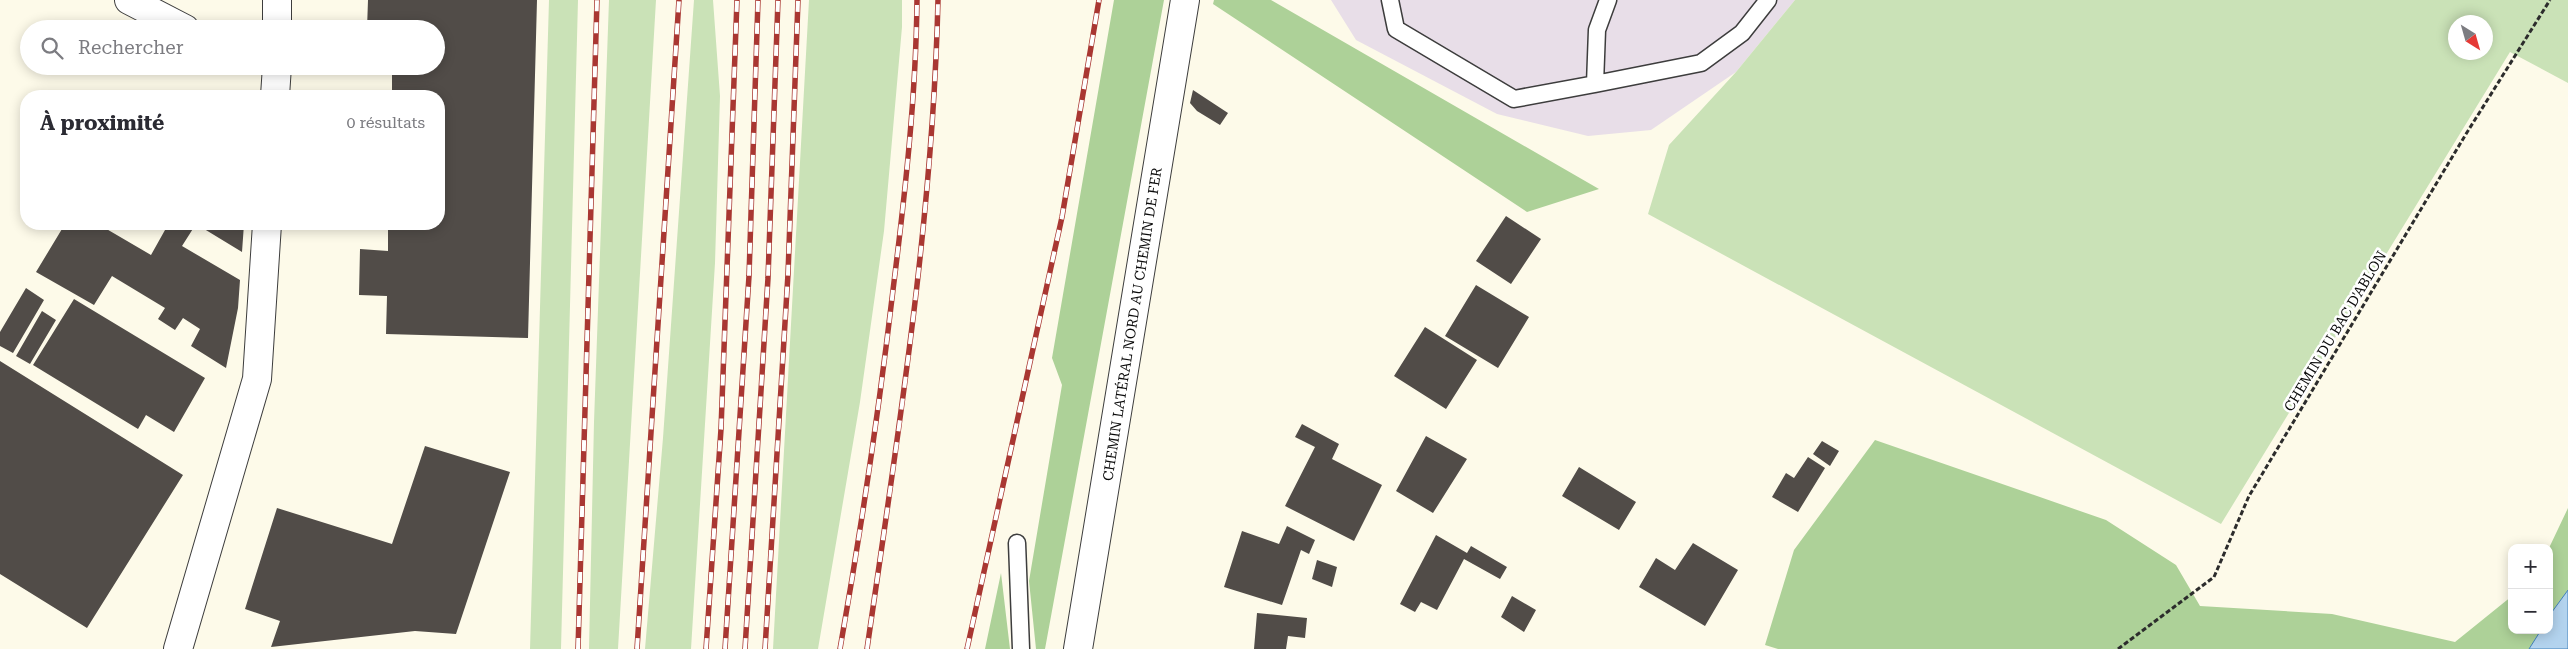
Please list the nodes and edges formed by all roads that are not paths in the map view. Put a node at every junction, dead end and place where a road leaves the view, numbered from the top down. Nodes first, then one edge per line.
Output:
1 (129, 0) edge
2 (277, 0) edge
3 (1185, 0) edge
4 (1390, 0) edge
5 (1608, 0) edge
6 (1768, 0) edge
7 (168, 20) edge
8 (277, 20) edge
9 (1595, 84) junction
10 (267, 230) edge
11 (1016, 543) dead end
12 (178, 649) edge
13 (1022, 649) edge
14 (1078, 649) edge

1 - 7 street
2 - 8 street
3 - 14 street, CHEMIN LATÉRAL NORD AU CHEMIN DE FER
4 - 9 lane
5 - 9 lane
6 - 9 lane
10 - 12 street
11 - 13 lane

